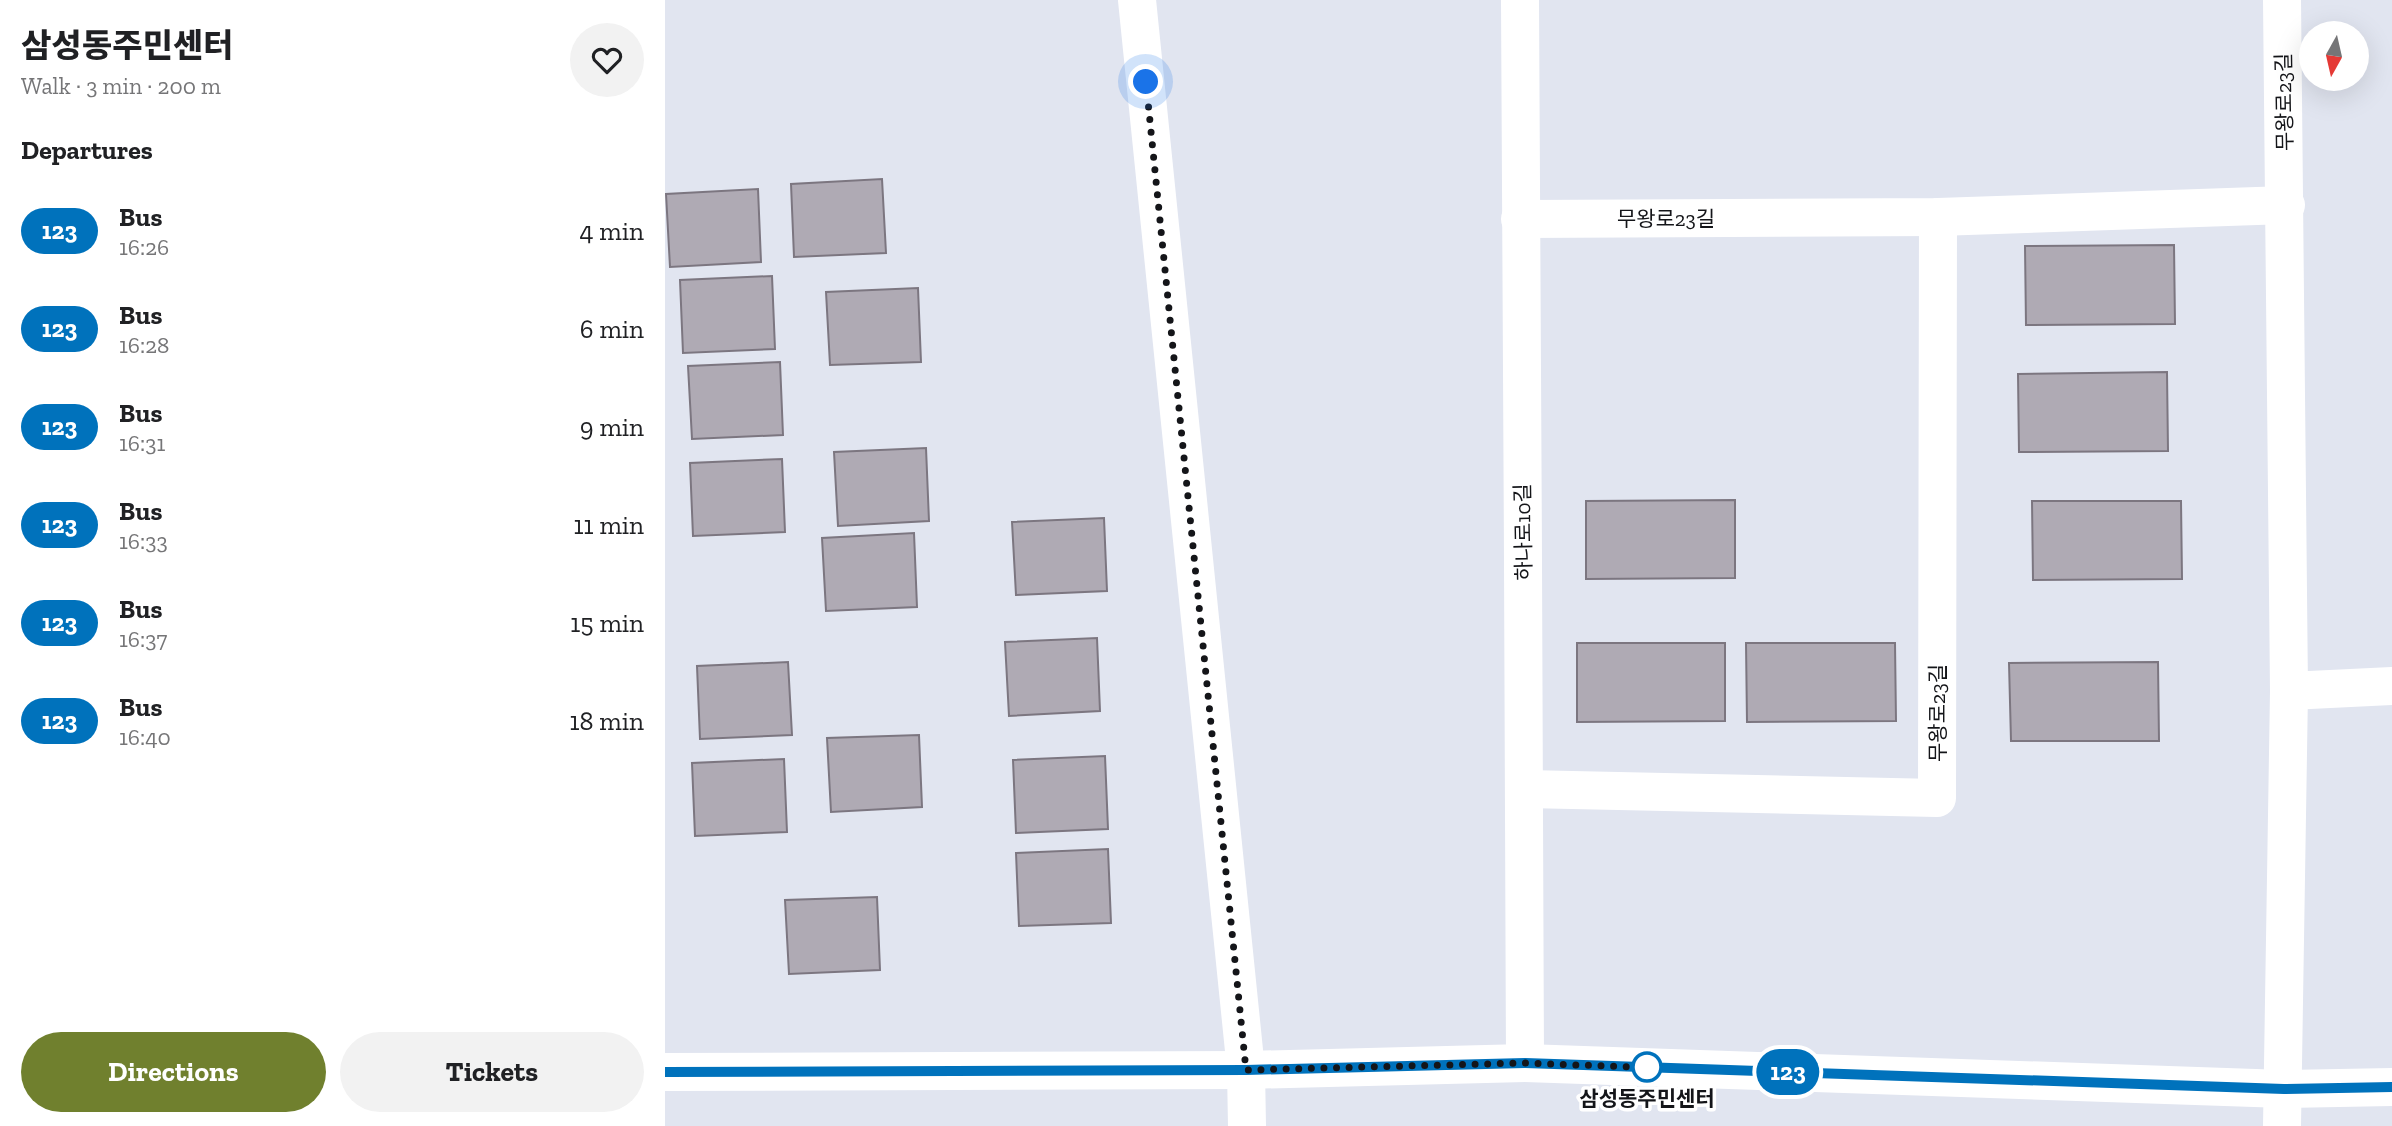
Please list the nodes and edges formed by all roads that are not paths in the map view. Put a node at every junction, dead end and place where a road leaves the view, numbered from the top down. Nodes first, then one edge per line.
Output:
1 (1137, 0) edge
2 (1520, 0) edge
3 (2282, 0) edge
4 (2286, 205) junction
5 (1938, 217) junction
6 (1520, 219) junction
7 (2392, 686) edge
8 (2289, 691) junction
9 (1526, 789) junction
10 (1525, 1063) junction
11 (1246, 1070) junction
12 (665, 1072) edge
13 (2392, 1087) edge
14 (2283, 1107) edge
15 (1247, 1126) edge

1 - 11 street
2 - 6 street, 하나로10길
3 - 4 street, 무왕로23길
4 - 5 street, 무왕로23길
4 - 8 street, 무왕로23길
5 - 6 street, 무왕로23길
5 - 9 street, 무왕로23길
6 - 9 street, 하나로10길
7 - 8 street
8 - 14 street, 무왕로23길
9 - 10 street, 하나로10길
10 - 11 street
10 - 14 street
11 - 12 street
11 - 15 street
13 - 14 street

